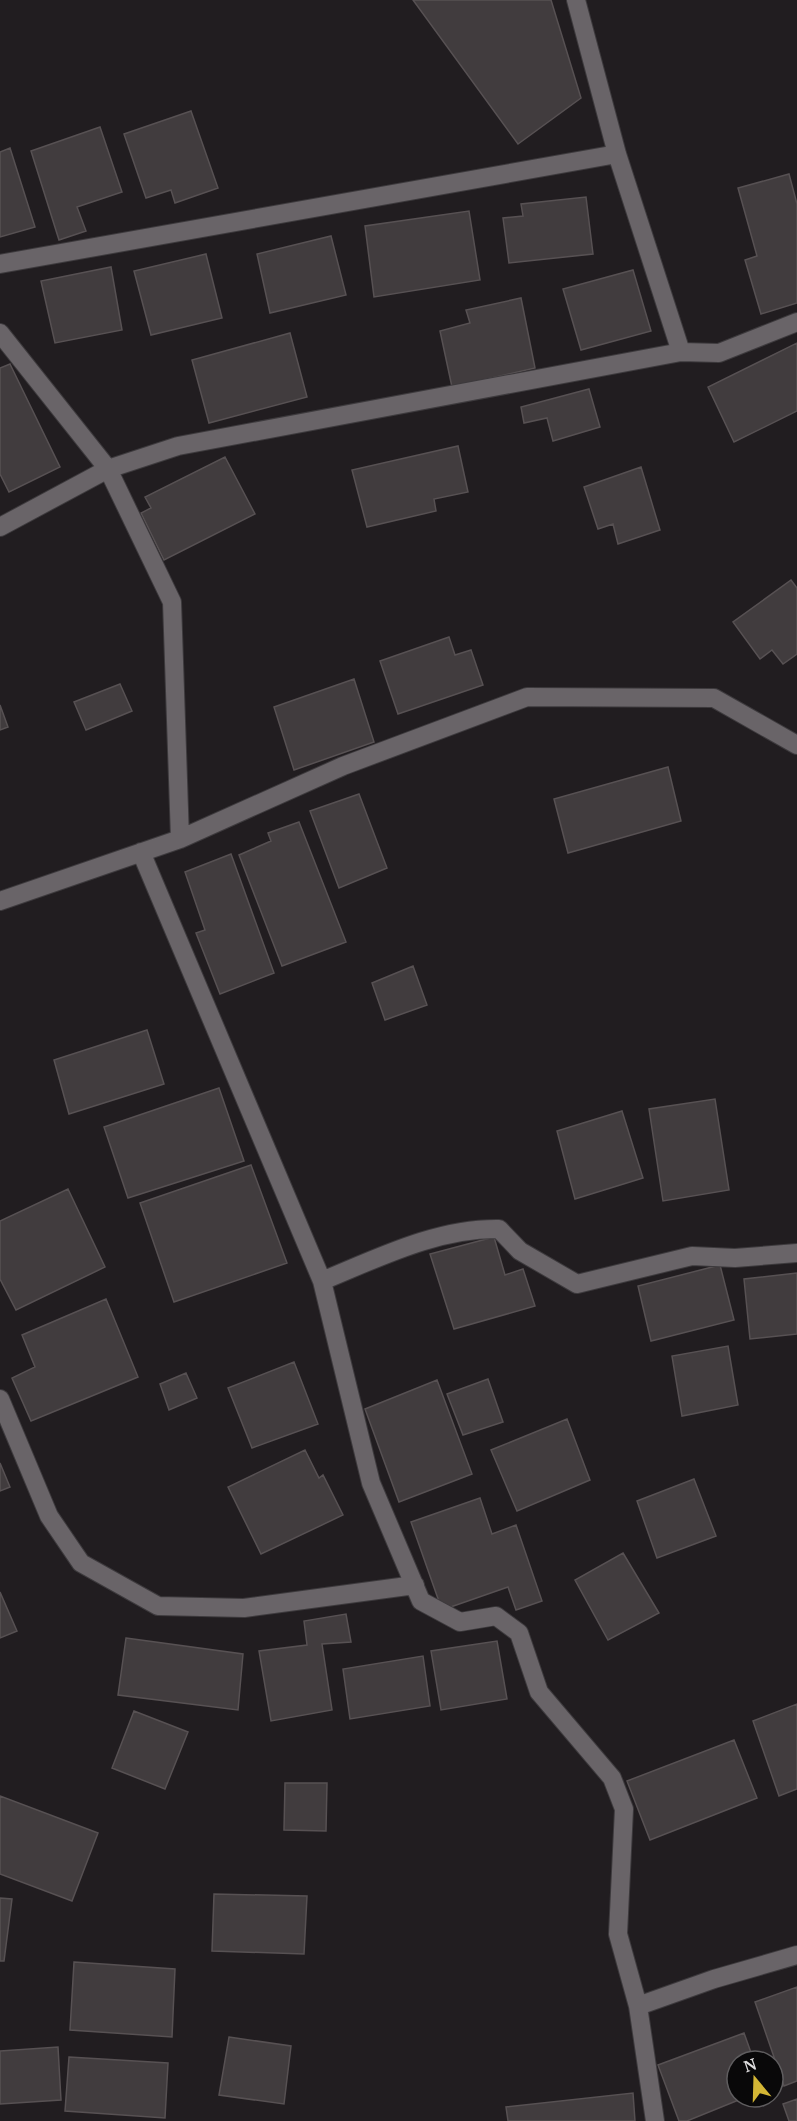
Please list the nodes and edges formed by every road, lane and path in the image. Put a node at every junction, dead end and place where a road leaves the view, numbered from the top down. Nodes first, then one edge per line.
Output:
1 (576, 0) edge
2 (617, 154) junction
3 (0, 264) edge
4 (797, 322) edge
5 (0, 333) edge
6 (681, 352) junction
7 (108, 469) junction
8 (0, 526) edge
9 (797, 745) edge
10 (180, 839) junction
11 (141, 852) junction
12 (0, 901) edge
13 (797, 1253) edge
14 (322, 1281) junction
15 (0, 1400) edge
16 (415, 1586) junction
17 (797, 1955) edge
18 (638, 2006) junction
19 (655, 2121) edge

1 - 2 street
2 - 3 street
2 - 6 street
4 - 6 street
5 - 7 street
6 - 7 street
7 - 8 street
7 - 10 street
9 - 10 street
10 - 11 street
11 - 12 street
11 - 14 street
13 - 14 street
14 - 16 street
15 - 16 street
16 - 18 street
17 - 18 street
18 - 19 street

